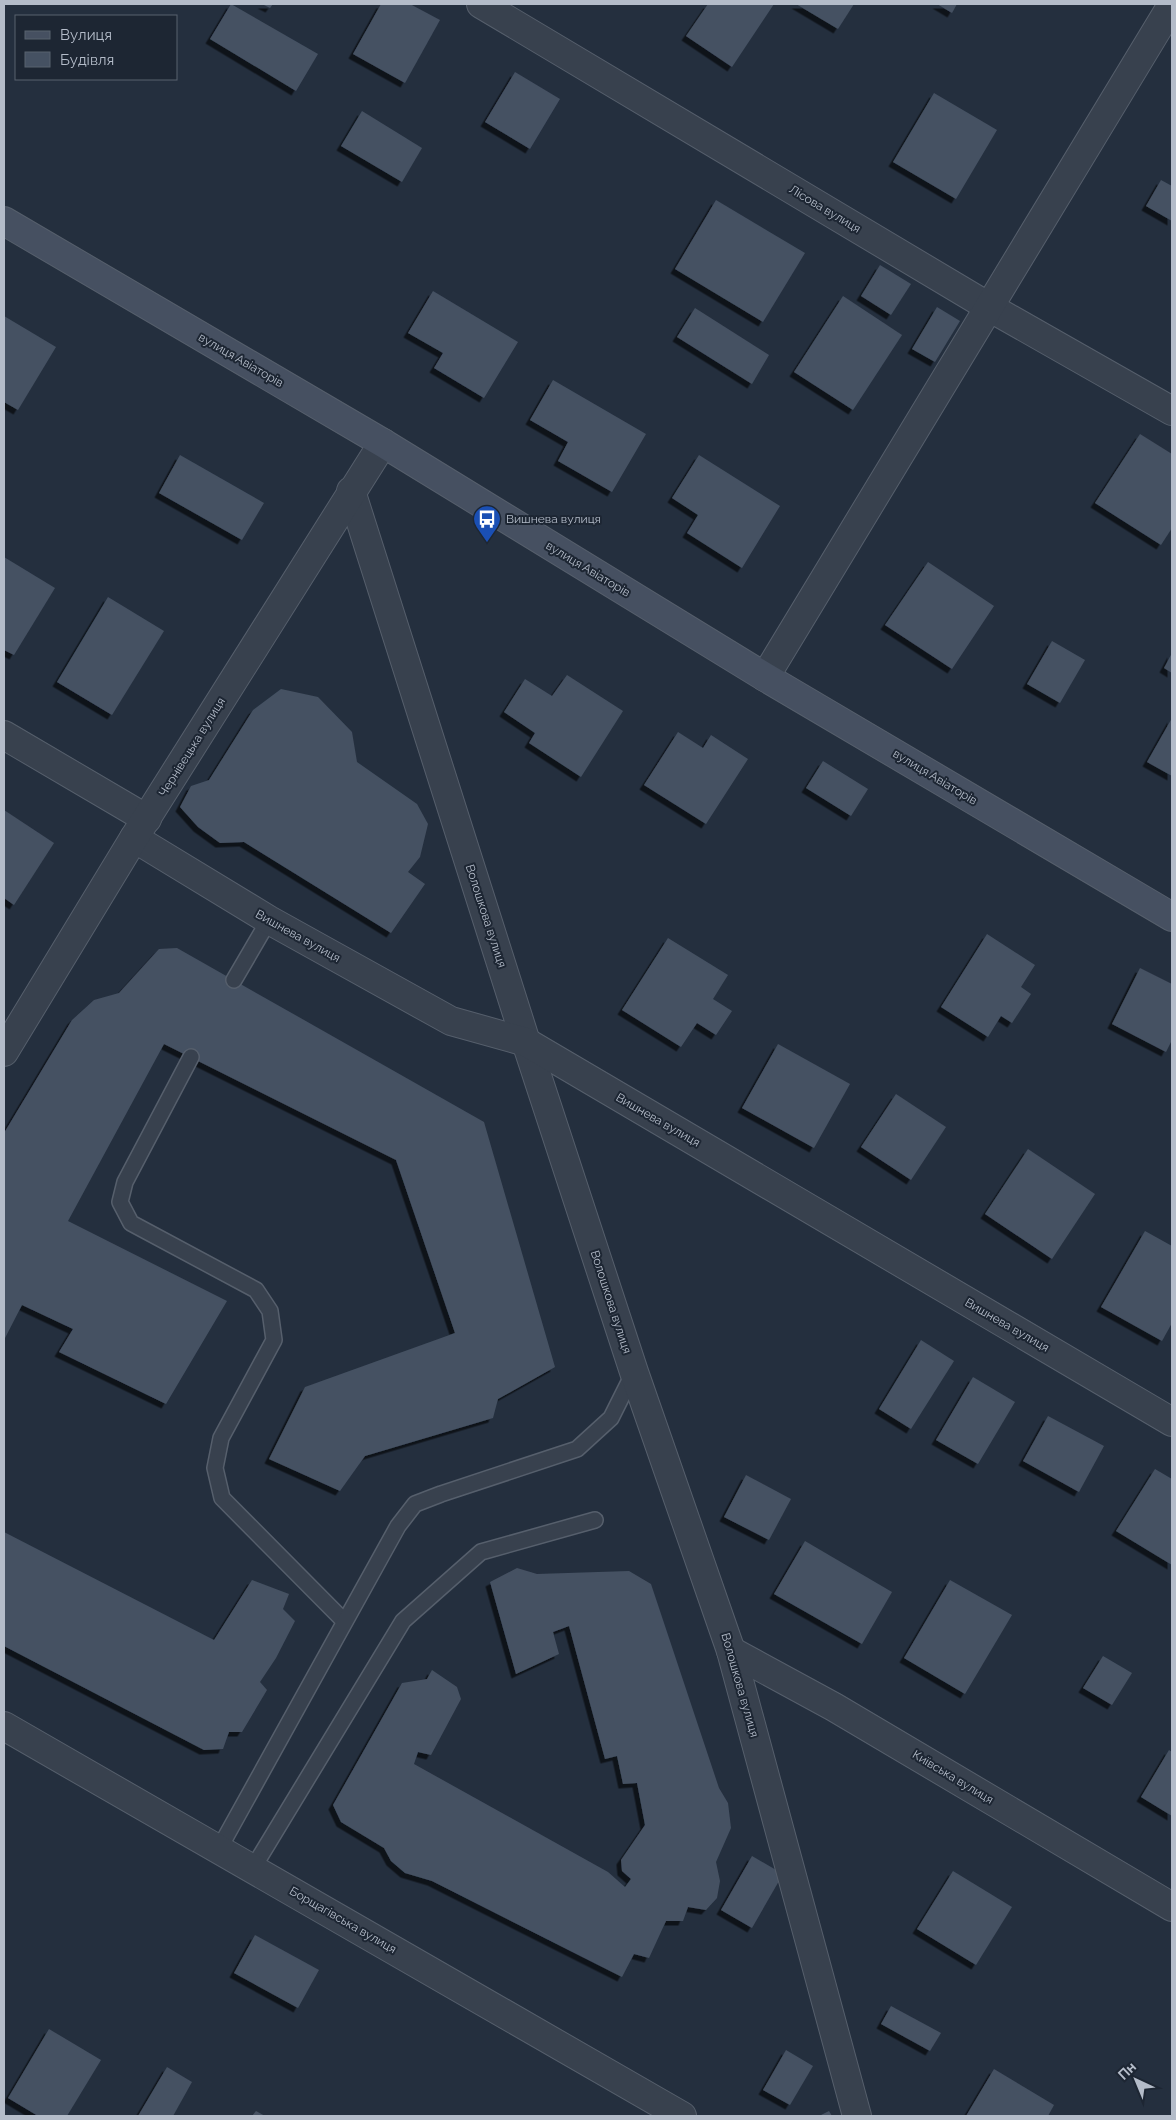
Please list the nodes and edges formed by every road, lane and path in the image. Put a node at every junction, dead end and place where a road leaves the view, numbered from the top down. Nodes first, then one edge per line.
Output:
1 (481, 4) edge
2 (1172, 5) edge
3 (4, 221) edge
4 (989, 307) junction
5 (1172, 411) edge
6 (383, 443) junction
7 (351, 490) junction
8 (766, 677) junction
9 (4, 736) edge
10 (140, 829) junction
11 (1172, 917) edge
12 (268, 920) junction
13 (234, 980) dead end
14 (526, 1042) junction
15 (4, 1052) edge
16 (191, 1057) dead end
17 (634, 1372) junction
18 (1172, 1422) edge
19 (595, 1520) dead end
20 (344, 1622) junction
21 (731, 1651) junction
22 (4, 1726) edge
23 (219, 1848) junction
24 (254, 1868) junction
25 (1172, 1907) edge
26 (682, 2116) edge
27 (858, 2116) edge

1 - 4 street, Лісова вулиця
2 - 4 street
3 - 6 main road, вулиця Авіаторів
4 - 5 street, Лісова вулиця
4 - 8 street
6 - 7 street, Чернівецька вулиця
6 - 8 main road, вулиця Авіаторів
7 - 10 street, Чернівецька вулиця
7 - 14 street, Волошкова вулиця
8 - 11 main road, вулиця Авіаторів
9 - 10 street, Вишнева вулиця
10 - 12 street, Вишнева вулиця
10 - 15 street, Чернівецька вулиця
12 - 13 lane
12 - 14 street, Вишнева вулиця
14 - 17 street, Волошкова вулиця
14 - 18 street, Вишнева вулиця
16 - 20 lane
17 - 20 lane
17 - 21 street, Волошкова вулиця
19 - 24 lane
20 - 23 lane
21 - 25 street, Київська вулиця
21 - 27 street, Волошкова вулиця
22 - 23 street, Борщагівська вулиця
23 - 24 street, Борщагівська вулиця
24 - 26 street, Борщагівська вулиця

